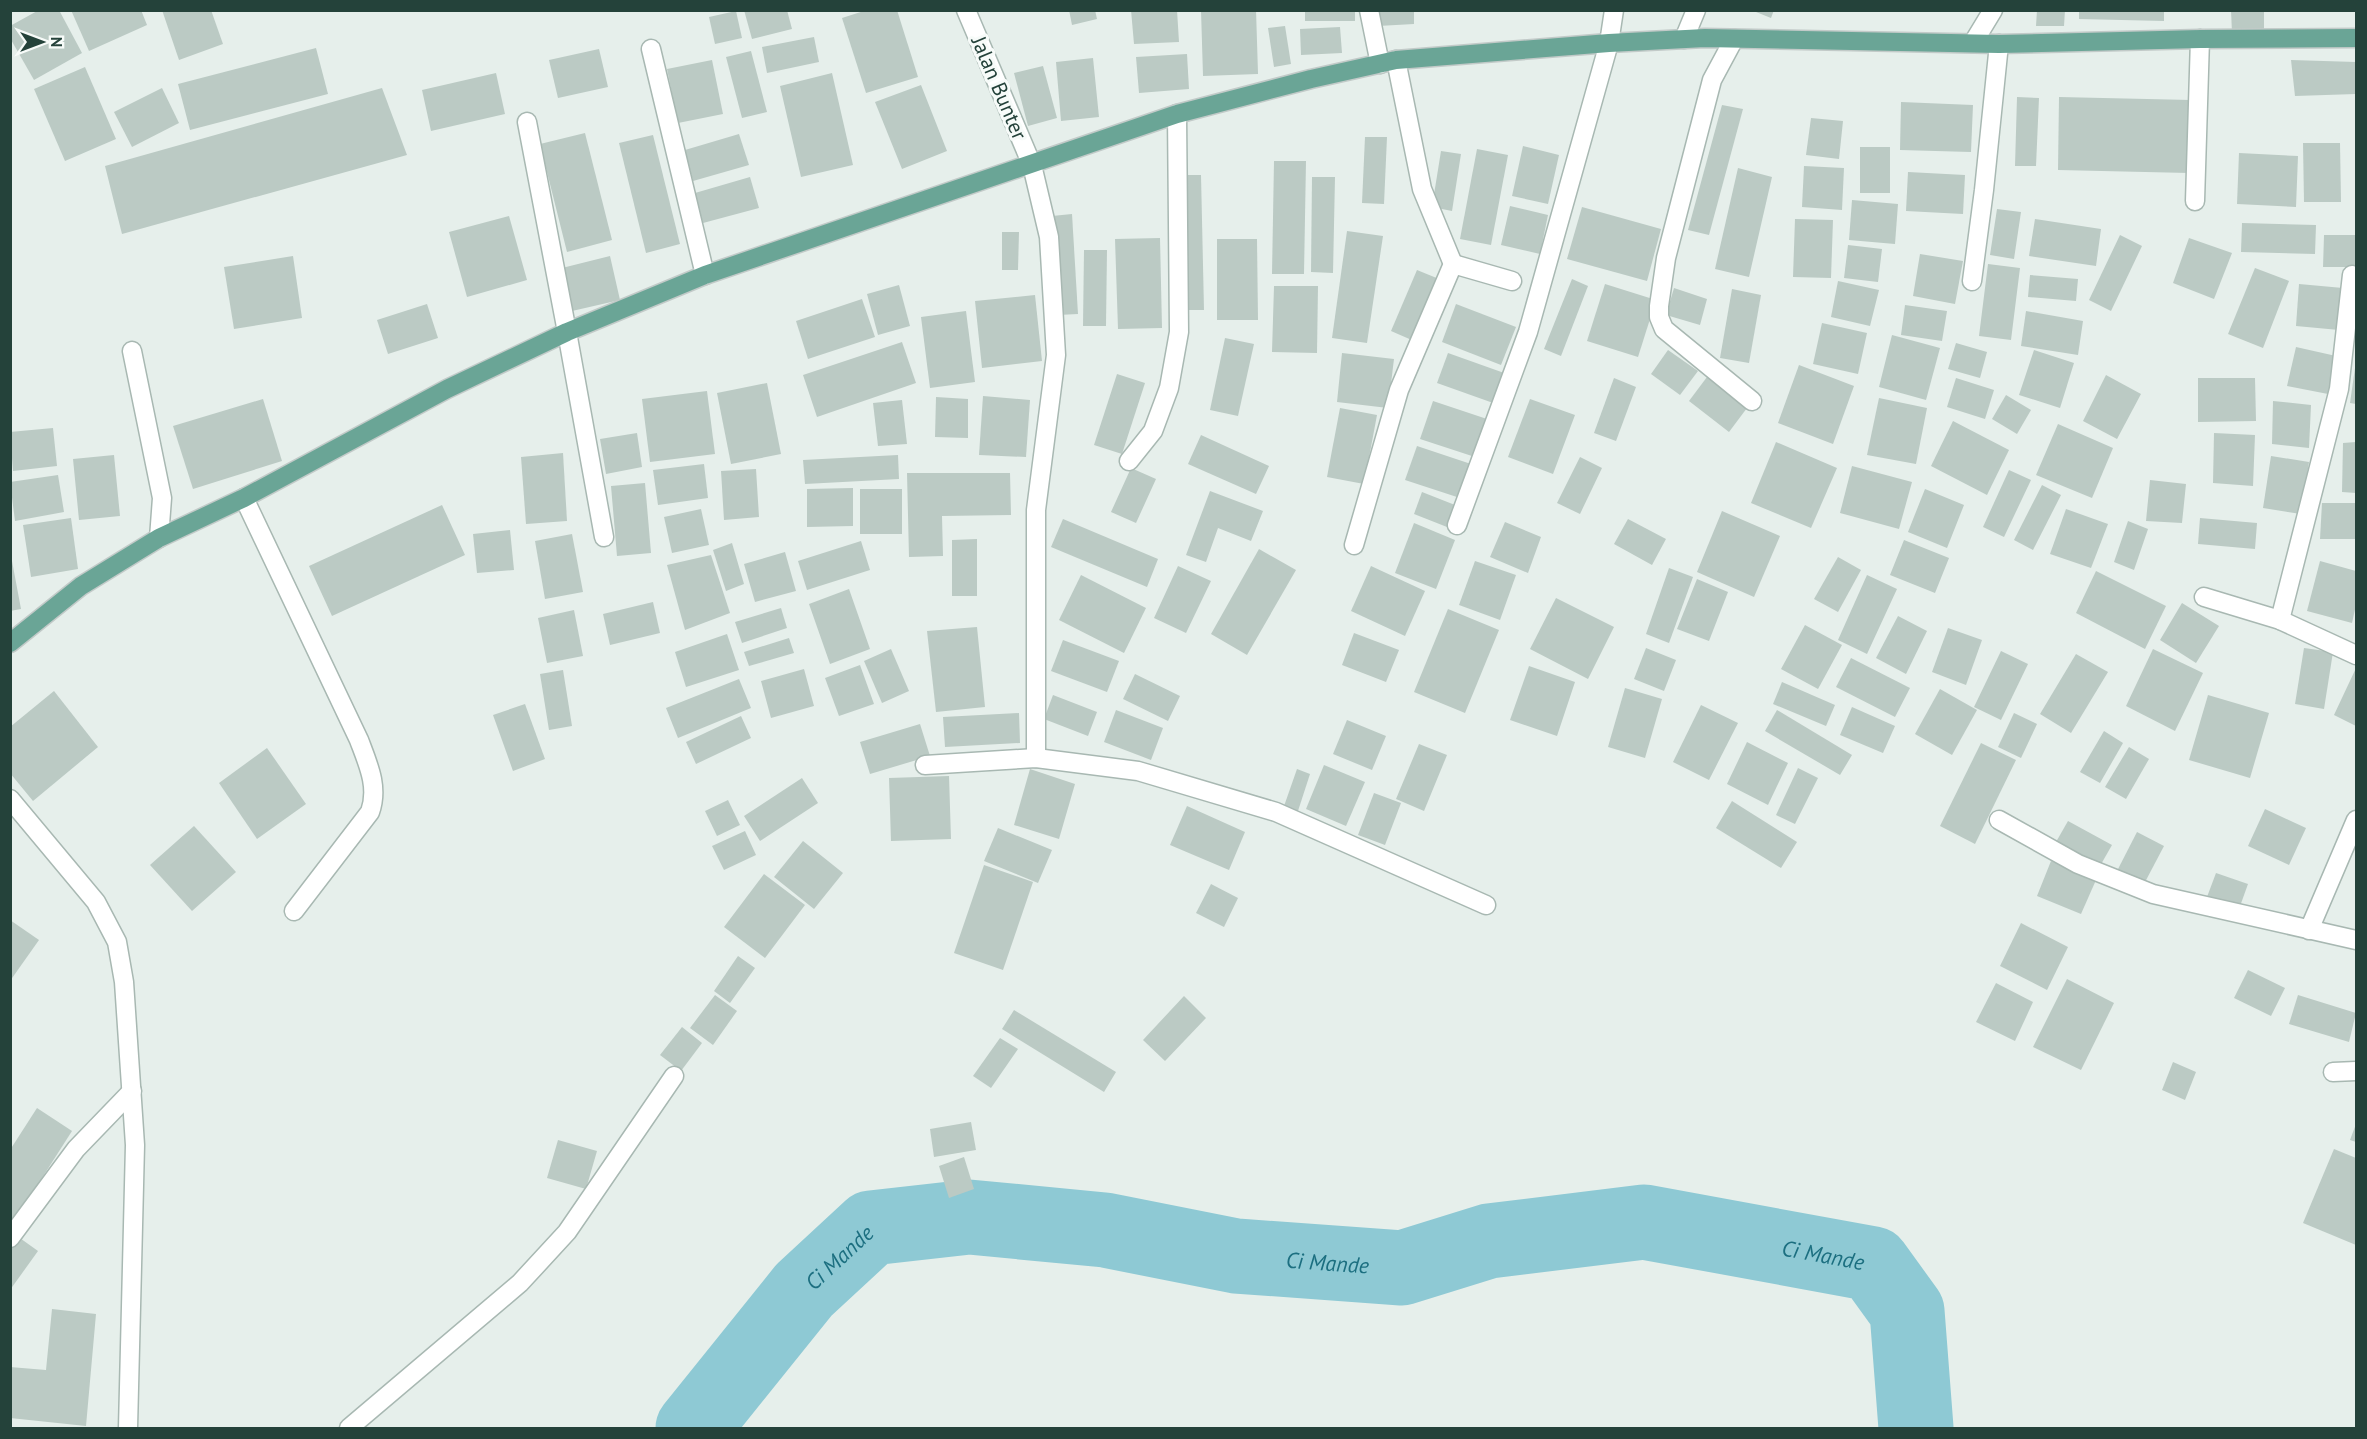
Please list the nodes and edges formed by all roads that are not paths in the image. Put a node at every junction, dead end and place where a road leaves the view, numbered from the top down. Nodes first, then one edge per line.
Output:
1 (966, 10) edge
2 (1369, 10) edge
3 (1614, 10) edge
4 (1696, 10) edge
5 (1993, 10) edge
6 (2356, 38) edge
7 (1684, 39) junction
8 (1734, 39) junction
9 (2200, 39) junction
10 (1609, 43) junction
11 (1973, 43) junction
12 (1999, 44) junction
13 (651, 49) dead end
14 (1388, 62) junction
15 (1177, 114) junction
16 (526, 122) dead end
17 (1032, 165) junction
18 (2195, 201) dead end
19 (1453, 264) junction
20 (705, 275) junction
21 (2352, 275) dead end
22 (1512, 281) dead end
23 (1972, 281) dead end
24 (567, 332) junction
25 (132, 351) dead end
26 (1752, 401) dead end
27 (1129, 461) dead end
28 (244, 498) junction
29 (1457, 525) dead end
30 (603, 537) dead end
31 (159, 538) junction
32 (1354, 545) dead end
33 (2204, 597) dead end
34 (2280, 620) junction
35 (10, 643) edge
36 (2356, 655) edge
37 (1036, 758) junction
38 (925, 765) dead end
39 (10, 799) edge
40 (1999, 820) dead end
41 (2356, 820) edge
42 (1486, 905) dead end
43 (294, 912) dead end
44 (2309, 930) junction
45 (2356, 940) edge
46 (2356, 1071) edge
47 (2333, 1072) dead end
48 (674, 1076) dead end
49 (132, 1091) junction
50 (10, 1238) edge
51 (128, 1428) edge
52 (349, 1428) edge

1 - 17 street, Jalan Bunter
2 - 14 street
3 - 10 street
4 - 7 street
5 - 11 street
6 - 9 main road
7 - 8 main road
7 - 10 main road
8 - 11 main road
8 - 26 street
9 - 12 main road
9 - 18 street
10 - 14 main road
10 - 29 street
11 - 12 main road
12 - 23 street
13 - 20 street
14 - 15 main road
14 - 19 street
15 - 17 main road
15 - 27 street
16 - 24 street
17 - 20 main road
17 - 37 street, Jalan Bunter
19 - 22 street
19 - 32 street
20 - 24 main road
21 - 34 street
24 - 28 main road
24 - 30 street
25 - 31 street
28 - 31 main road
28 - 43 street
31 - 35 main road
33 - 34 street
34 - 36 street
37 - 38 street
37 - 42 street
39 - 49 street
40 - 44 street
41 - 44 street
44 - 45 street
46 - 47 street
48 - 52 street
49 - 50 street
49 - 51 street

